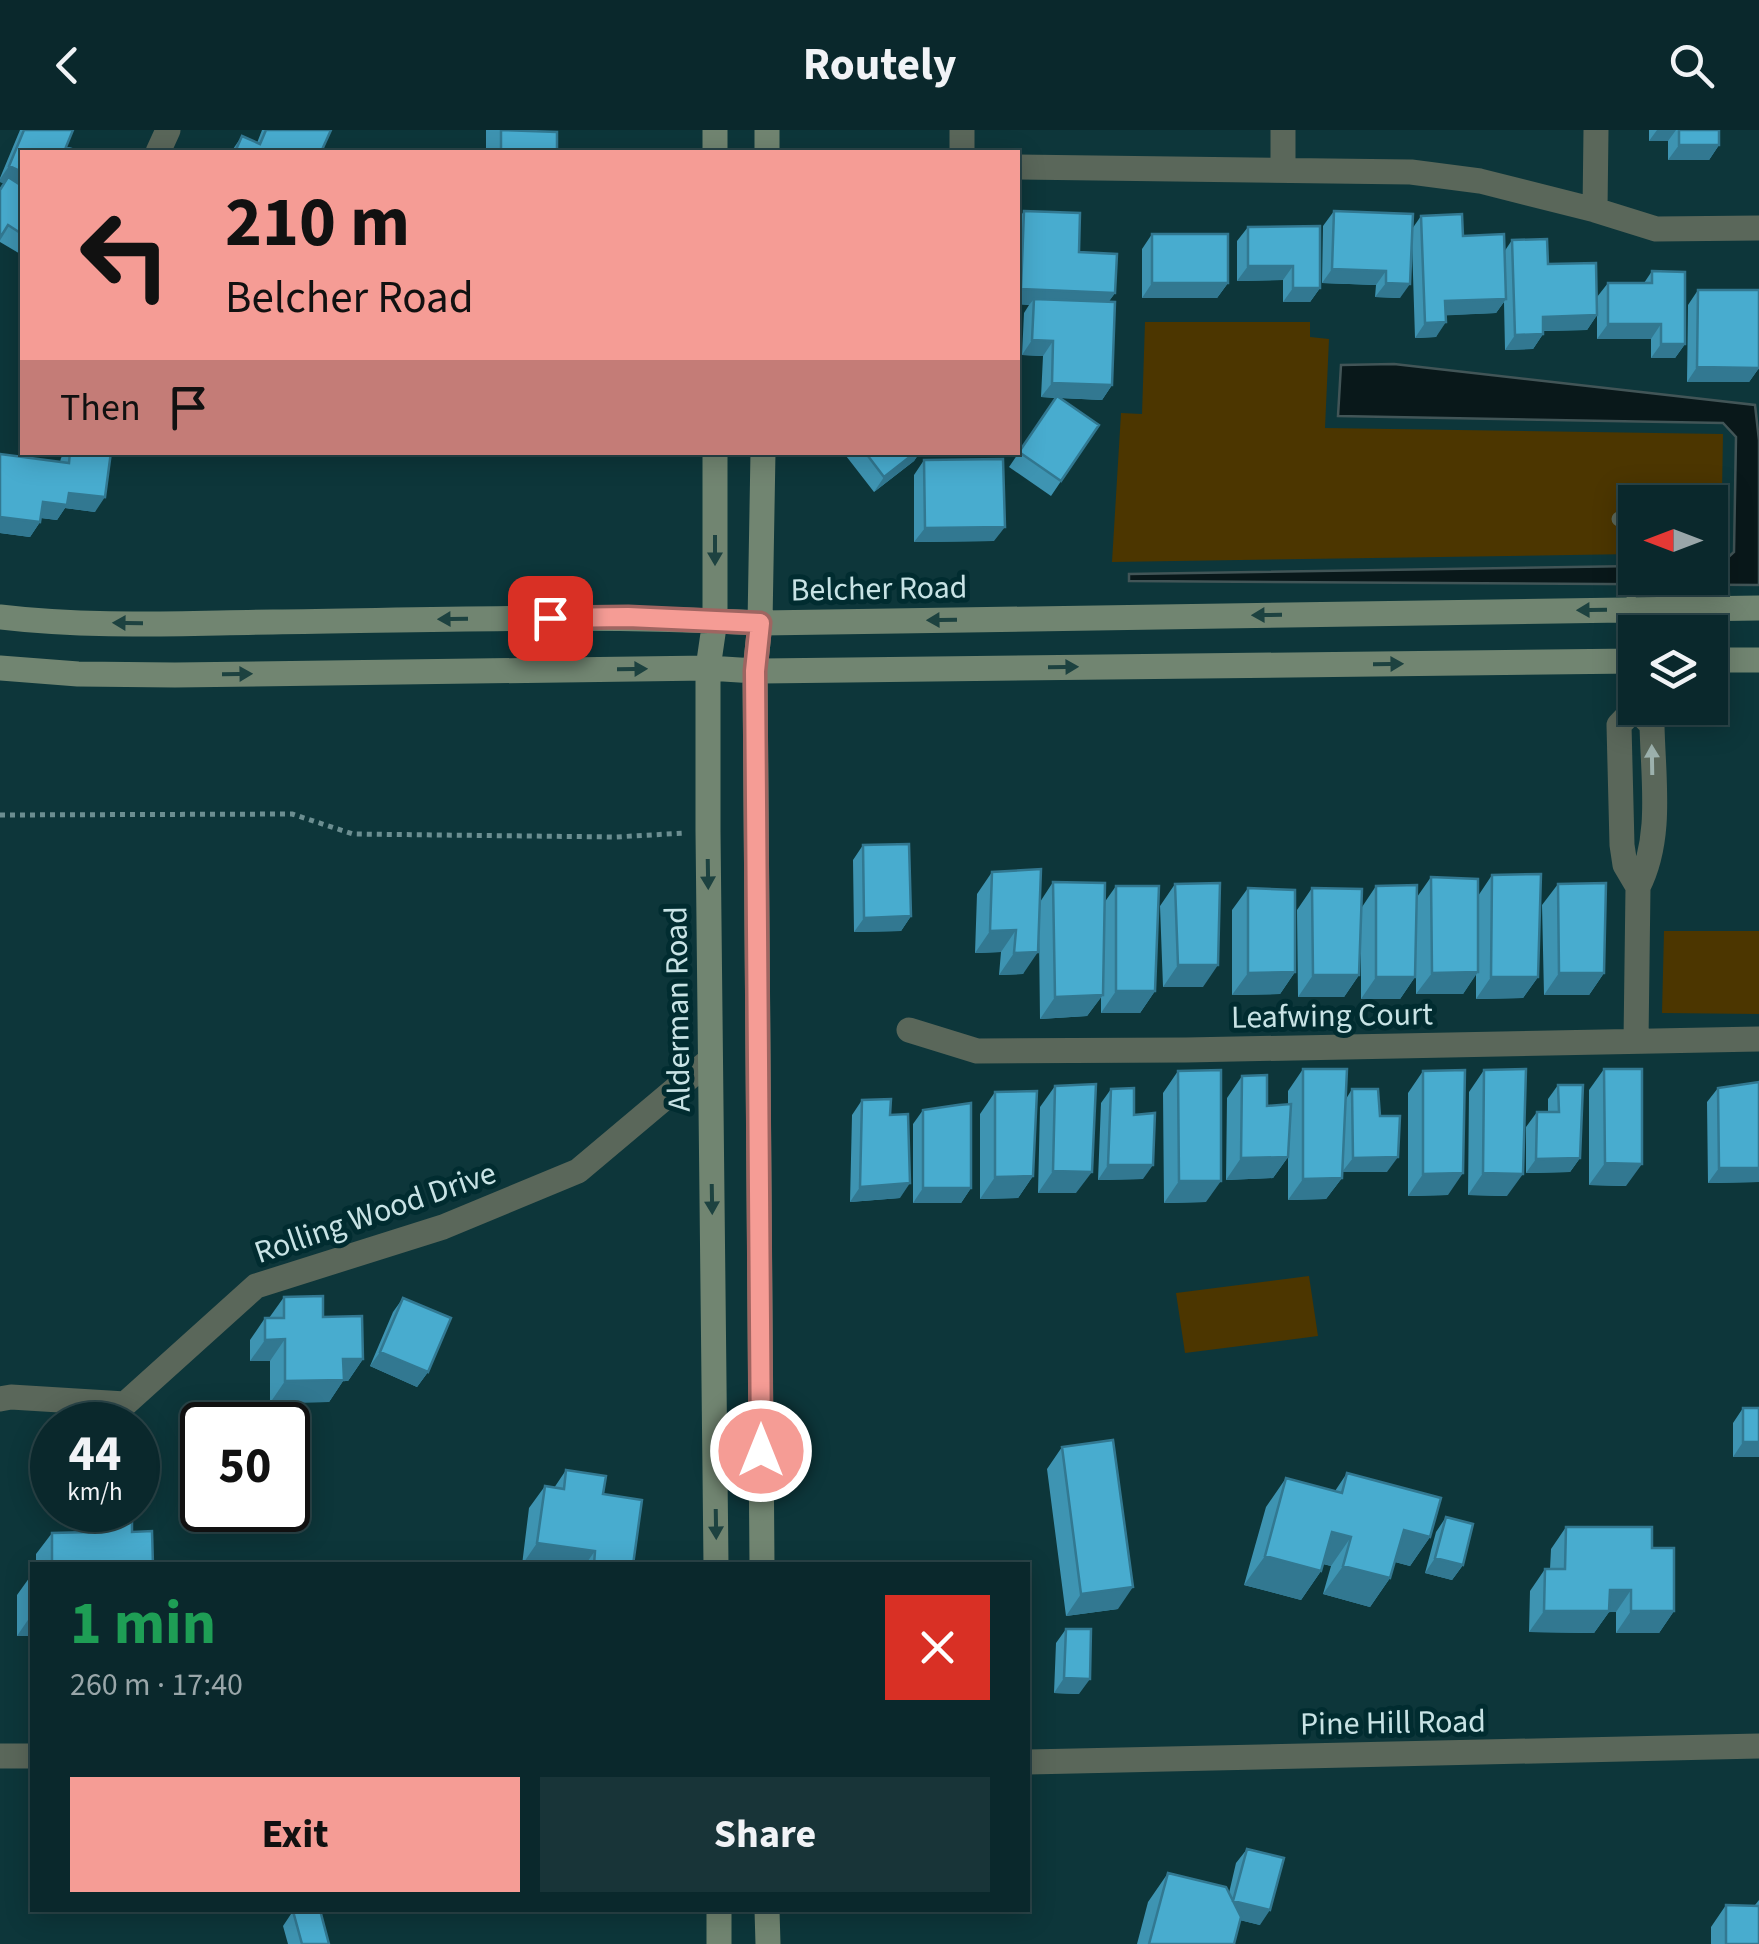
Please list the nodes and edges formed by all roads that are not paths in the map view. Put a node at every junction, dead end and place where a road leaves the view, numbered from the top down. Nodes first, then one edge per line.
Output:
1 (1283, 130) edge
2 (1596, 130) edge
3 (1020, 167) edge
4 (1283, 170) junction
5 (1595, 210) junction
6 (1759, 228) edge
7 (715, 455) edge
8 (762, 455) edge
9 (1723, 595) edge
10 (1724, 608) junction
11 (1759, 608) edge
12 (1631, 609) junction
13 (1631, 615) edge
14 (0, 617) edge
15 (715, 620) junction
16 (760, 623) junction
17 (1728, 660) edge
18 (1759, 660) edge
19 (1618, 661) edge
20 (0, 668) edge
21 (708, 668) junction
22 (755, 671) junction
23 (1619, 725) edge
24 (1652, 725) edge
25 (1654, 818) junction
26 (1621, 819) junction
27 (1638, 887) junction
28 (909, 1030) dead end
29 (1759, 1039) edge
30 (1636, 1041) junction
31 (710, 1060) junction
32 (0, 1398) edge
33 (716, 1562) edge
34 (762, 1562) edge
35 (1759, 1746) edge
36 (0, 1756) edge
37 (30, 1756) edge
38 (1030, 1762) edge
39 (719, 1912) edge
40 (767, 1912) edge
41 (719, 1944) edge
42 (768, 1944) edge

1 - 4 street
2 - 5 street
3 - 4 street
4 - 5 street
5 - 6 street
7 -> 15 main road, Alderman Road
8 - 16 main road
9 - 10 lane
10 - 11 main road, Belcher Road
10 - 12 main road, Belcher Road
12 - 13 main road
12 -> 16 main road, Belcher Road
15 -> 14 main road, Belcher Road
15 - 16 main road, Belcher Road
15 - 21 main road, Alderman Road
16 - 22 main road
17 - 18 main road
22 -> 19 main road
20 -> 21 main road
21 - 22 main road
21 -> 31 main road, Alderman Road
22 - 34 main road
23 - 26 street
25 -> 24 street
25 - 26 street
25 - 27 street
26 - 27 street
27 - 30 street
28 - 30 street, Leafwing Court
29 - 30 street, Leafwing Court
31 - 32 street, Rolling Wood Drive
31 -> 33 main road, Alderman Road
35 - 38 street, Pine Hill Road
36 - 37 street
39 - 41 main road
40 - 42 main road

